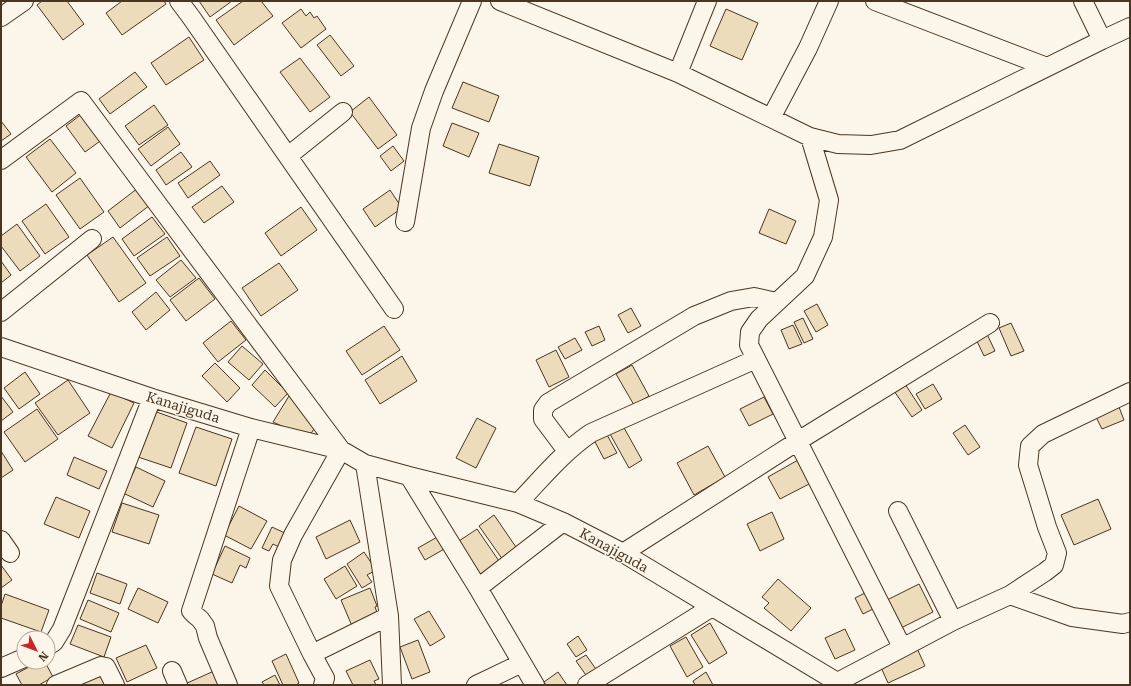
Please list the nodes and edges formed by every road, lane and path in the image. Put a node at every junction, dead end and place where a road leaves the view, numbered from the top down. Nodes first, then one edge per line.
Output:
1 (24, 1) edge
2 (179, 1) edge
3 (472, 1) edge
4 (500, 1) edge
5 (707, 1) edge
6 (830, 1) edge
7 (875, 1) edge
8 (1083, 1) edge
9 (535, 8) edge
10 (1, 17) edge
11 (1130, 27) edge
12 (1102, 40) junction
13 (1047, 67) junction
14 (678, 73) junction
15 (343, 112) dead end
16 (771, 118) junction
17 (810, 137) junction
18 (288, 156) junction
19 (1, 160) edge
20 (405, 222) dead end
21 (92, 239) dead end
22 (776, 302) junction
23 (394, 309) dead end
24 (1, 312) edge
25 (990, 323) dead end
26 (1, 347) edge
27 (756, 359) junction
28 (1130, 392) edge
29 (152, 398) junction
30 (251, 428) junction
31 (798, 441) junction
32 (341, 450) junction
33 (567, 451) junction
34 (365, 464) junction
35 (409, 476) junction
36 (518, 503) junction
37 (898, 511) dead end
38 (563, 522) junction
39 (623, 553) junction
40 (478, 588) junction
41 (1010, 594) junction
42 (712, 607) junction
43 (389, 616) junction
44 (953, 621) junction
45 (1130, 622) edge
46 (56, 639) edge
47 (902, 647) junction
48 (312, 654) junction
49 (16, 661) edge
50 (522, 663) junction
51 (1, 668) edge
52 (837, 684) edge
53 (56, 685) edge
54 (115, 685) edge
55 (228, 685) edge
56 (323, 685) edge
57 (392, 685) edge
58 (476, 685) edge
59 (535, 685) edge
60 (587, 685) edge

1 - 10 street
2 - 18 street
3 - 20 street
4 - 9 street
5 - 14 street
6 - 16 street
7 - 13 street
8 - 12 street
9 - 14 street
11 - 12 street
12 - 13 street
13 - 17 street
14 - 16 street
15 - 18 street
16 - 17 street
17 - 22 street
18 - 23 street
19 - 32 street
21 - 24 street
22 - 27 street
22 - 33 street
25 - 31 street
26 - 29 street, Kanajiguda
27 - 31 street
27 - 33 street
28 - 41 street
29 - 30 street, Kanajiguda
29 - 46 street
30 - 32 street, Kanajiguda
30 - 55 street
31 - 39 street
31 - 47 street
32 - 34 street, Kanajiguda
32 - 48 street
33 - 36 street
34 - 35 street, Kanajiguda
34 - 43 street
35 - 36 street, Kanajiguda
35 - 40 street
36 - 38 street, Kanajiguda
37 - 44 street
38 - 39 street, Kanajiguda
38 - 40 street
39 - 42 street, Kanajiguda
40 - 50 street
41 - 44 street
41 - 45 street
42 - 52 street, Kanajiguda
42 - 60 street
43 - 48 street
43 - 57 street
44 - 47 street
47 - 52 street
48 - 56 street
49 - 51 street
50 - 58 street
50 - 59 street
53 - 54 street

